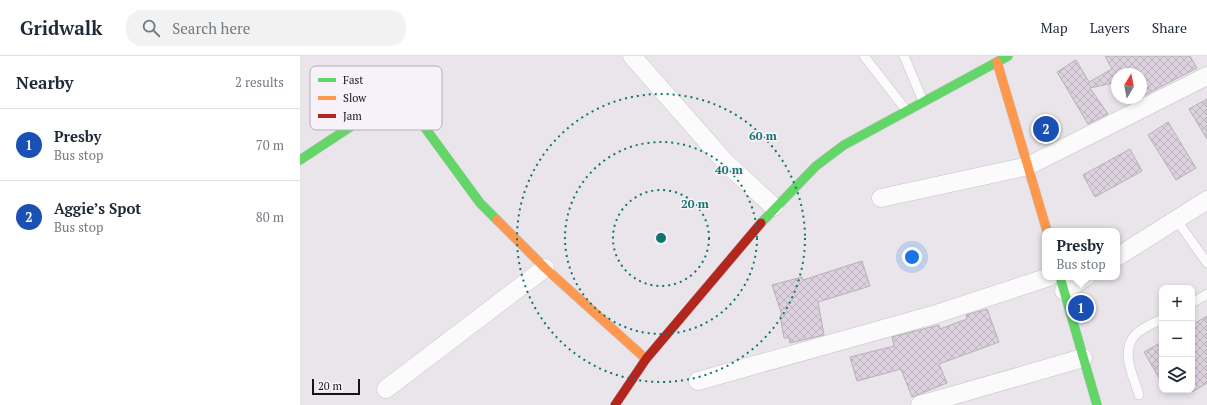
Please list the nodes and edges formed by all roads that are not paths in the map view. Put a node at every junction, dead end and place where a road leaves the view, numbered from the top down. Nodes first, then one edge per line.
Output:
1 (632, 56) edge
2 (864, 56) edge
3 (904, 56) edge
4 (1008, 56) edge
5 (997, 62) junction
6 (1207, 76) edge
7 (923, 101) junction
8 (906, 110) junction
9 (346, 130) edge
10 (427, 130) edge
11 (300, 160) edge
12 (1028, 166) junction
13 (881, 198) dead end
14 (1207, 200) edge
15 (774, 207) junction
16 (1176, 219) junction
17 (1046, 228) edge
18 (1120, 255) edge
19 (1207, 263) edge
20 (545, 268) junction
21 (1042, 279) edge
22 (1076, 280) edge
23 (1062, 284) edge
24 (1207, 294) edge
25 (1195, 301) edge
26 (1159, 321) edge
27 (1083, 358) junction
28 (646, 359) junction
29 (698, 381) dead end
30 (386, 389) dead end
31 (1139, 394) dead end
32 (619, 403) edge
33 (920, 405) edge
34 (1097, 405) edge

1 - 15 street
2 - 8 lane
3 - 7 lane
4 - 5 street
5 - 7 street
5 - 12 street
6 - 12 street
7 - 8 street
8 - 15 street
9 - 11 street
10 - 20 street
12 - 13 street
12 - 17 street
14 - 16 street
15 - 28 street
16 - 18 street
16 - 19 lane
20 - 28 street
20 - 30 street
21 - 29 street
22 - 23 street
23 - 27 street
24 - 25 lane
26 - 31 lane
27 - 33 street
27 - 34 street
28 - 32 street

